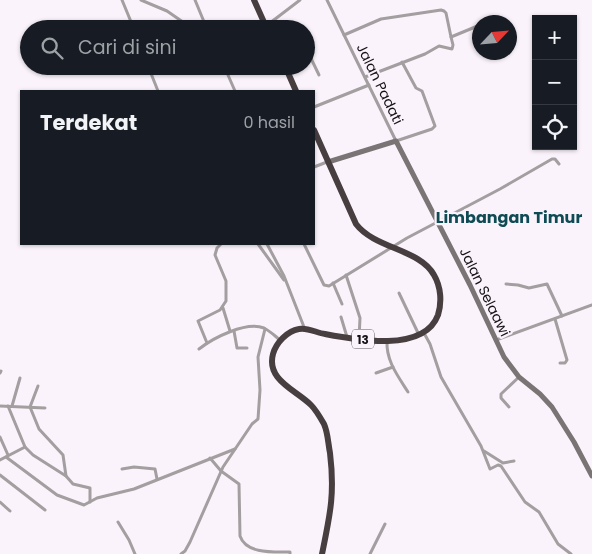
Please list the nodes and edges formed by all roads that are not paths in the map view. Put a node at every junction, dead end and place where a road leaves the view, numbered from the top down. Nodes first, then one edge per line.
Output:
1 (122, 0) edge
2 (141, 0) edge
3 (195, 0) edge
4 (254, 0) edge
5 (300, 0) edge
6 (327, 0) edge
7 (130, 20) edge
8 (180, 20) edge
9 (203, 20) edge
10 (261, 20) edge
11 (274, 20) edge
12 (472, 28) edge
13 (344, 35) junction
14 (451, 37) junction
15 (402, 62) junction
16 (315, 67) edge
17 (152, 75) edge
18 (228, 75) edge
19 (288, 75) edge
20 (319, 75) dead end
21 (365, 77) junction
22 (369, 85) junction
23 (158, 90) edge
24 (235, 90) edge
25 (296, 90) edge
26 (315, 108) edge
27 (315, 132) edge
28 (396, 141) junction
29 (328, 162) junction
30 (558, 164) dead end
31 (315, 167) edge
32 (438, 222) junction
33 (220, 245) edge
34 (259, 245) edge
35 (268, 245) edge
36 (304, 245) edge
37 (391, 248) junction
38 (346, 275) junction
39 (286, 282) junction
40 (333, 284) junction
41 (506, 284) dead end
42 (398, 293) dead end
43 (342, 304) dead end
44 (592, 305) edge
45 (223, 308) junction
46 (562, 316) junction
47 (341, 317) dead end
48 (555, 319) junction
49 (265, 329) junction
50 (305, 329) junction
51 (232, 331) junction
52 (422, 334) junction
53 (347, 337) junction
54 (359, 338) junction
55 (280, 340) junction
56 (496, 340) junction
57 (387, 341) junction
58 (207, 343) junction
59 (247, 348) dead end
60 (199, 349) dead end
61 (560, 363) dead end
62 (393, 367) junction
63 (376, 373) dead end
64 (519, 377) junction
65 (20, 378) dead end
66 (38, 386) dead end
67 (408, 392) dead end
68 (0, 406) edge
69 (10, 406) junction
70 (30, 407) junction
71 (509, 407) dead end
72 (45, 408) dead end
73 (0, 437) edge
74 (25, 447) junction
75 (235, 449) junction
76 (483, 450) junction
77 (7, 456) junction
78 (210, 458) junction
79 (0, 460) edge
80 (514, 461) dead end
81 (122, 469) dead end
82 (220, 471) junction
83 (0, 475) edge
84 (66, 476) junction
85 (592, 476) edge
86 (157, 478) junction
87 (0, 502) edge
88 (90, 502) junction
89 (45, 510) dead end
90 (10, 511) dead end
91 (118, 522) dead end
92 (385, 524) dead end
93 (254, 553) edge
94 (271, 553) edge
95 (135, 554) edge
96 (181, 554) edge
97 (290, 554) edge
98 (322, 554) edge
99 (370, 554) edge
100 (571, 554) edge

1 - 7 street
2 - 8 street
3 - 9 street
4 - 10 highway
5 - 11 street
6 - 13 street, Jalan Padati
12 - 14 street
13 - 14 street
13 - 21 street, Jalan Padati
14 - 15 street
15 - 21 street
15 - 28 street, Jalan Padati
16 - 20 street
17 - 23 street
18 - 24 street
19 - 25 highway
21 - 22 street, Jalan Padati
22 - 26 street
22 - 28 street, Jalan Padati
27 - 29 highway
28 - 29 street
28 - 32 street, Jalan Selaawi
29 - 31 street
29 - 37 highway
30 - 32 street
32 - 37 street
32 - 56 street, Jalan Selaawi
33 - 45 street
34 - 39 street
35 - 39 street
36 - 40 street
37 - 38 street
37 - 52 highway
38 - 40 street
38 - 54 street
39 - 50 street
40 - 43 street
41 - 46 street
42 - 52 street
44 - 46 street
45 - 51 street
45 - 58 street
46 - 48 street
47 - 53 street
48 - 56 street
48 - 61 street
49 - 51 street
49 - 55 street
49 - 75 street
50 - 53 highway, 13
50 - 55 highway
51 - 58 street
51 - 59 street
52 - 57 highway, 13
52 - 76 street
53 - 54 highway, 13
54 - 57 highway, 13
55 - 98 highway
56 - 64 street, Jalan Selaawi
57 - 62 street
58 - 60 street
62 - 63 street
62 - 67 street
64 - 71 street
64 - 85 street, Jalan Selaawi
65 - 69 street
66 - 70 street
68 - 69 street
69 - 70 street
69 - 74 street
70 - 72 street
70 - 84 street
73 - 77 street
74 - 77 street
74 - 84 street
75 - 78 street
75 - 82 street
76 - 80 street
76 - 100 street
77 - 79 street
77 - 88 street
78 - 82 street
78 - 86 street
81 - 86 street
82 - 93 street
82 - 96 street
83 - 89 street
84 - 88 street
86 - 88 street
87 - 90 street
91 - 95 street
92 - 99 street
93 - 94 street
94 - 97 street

